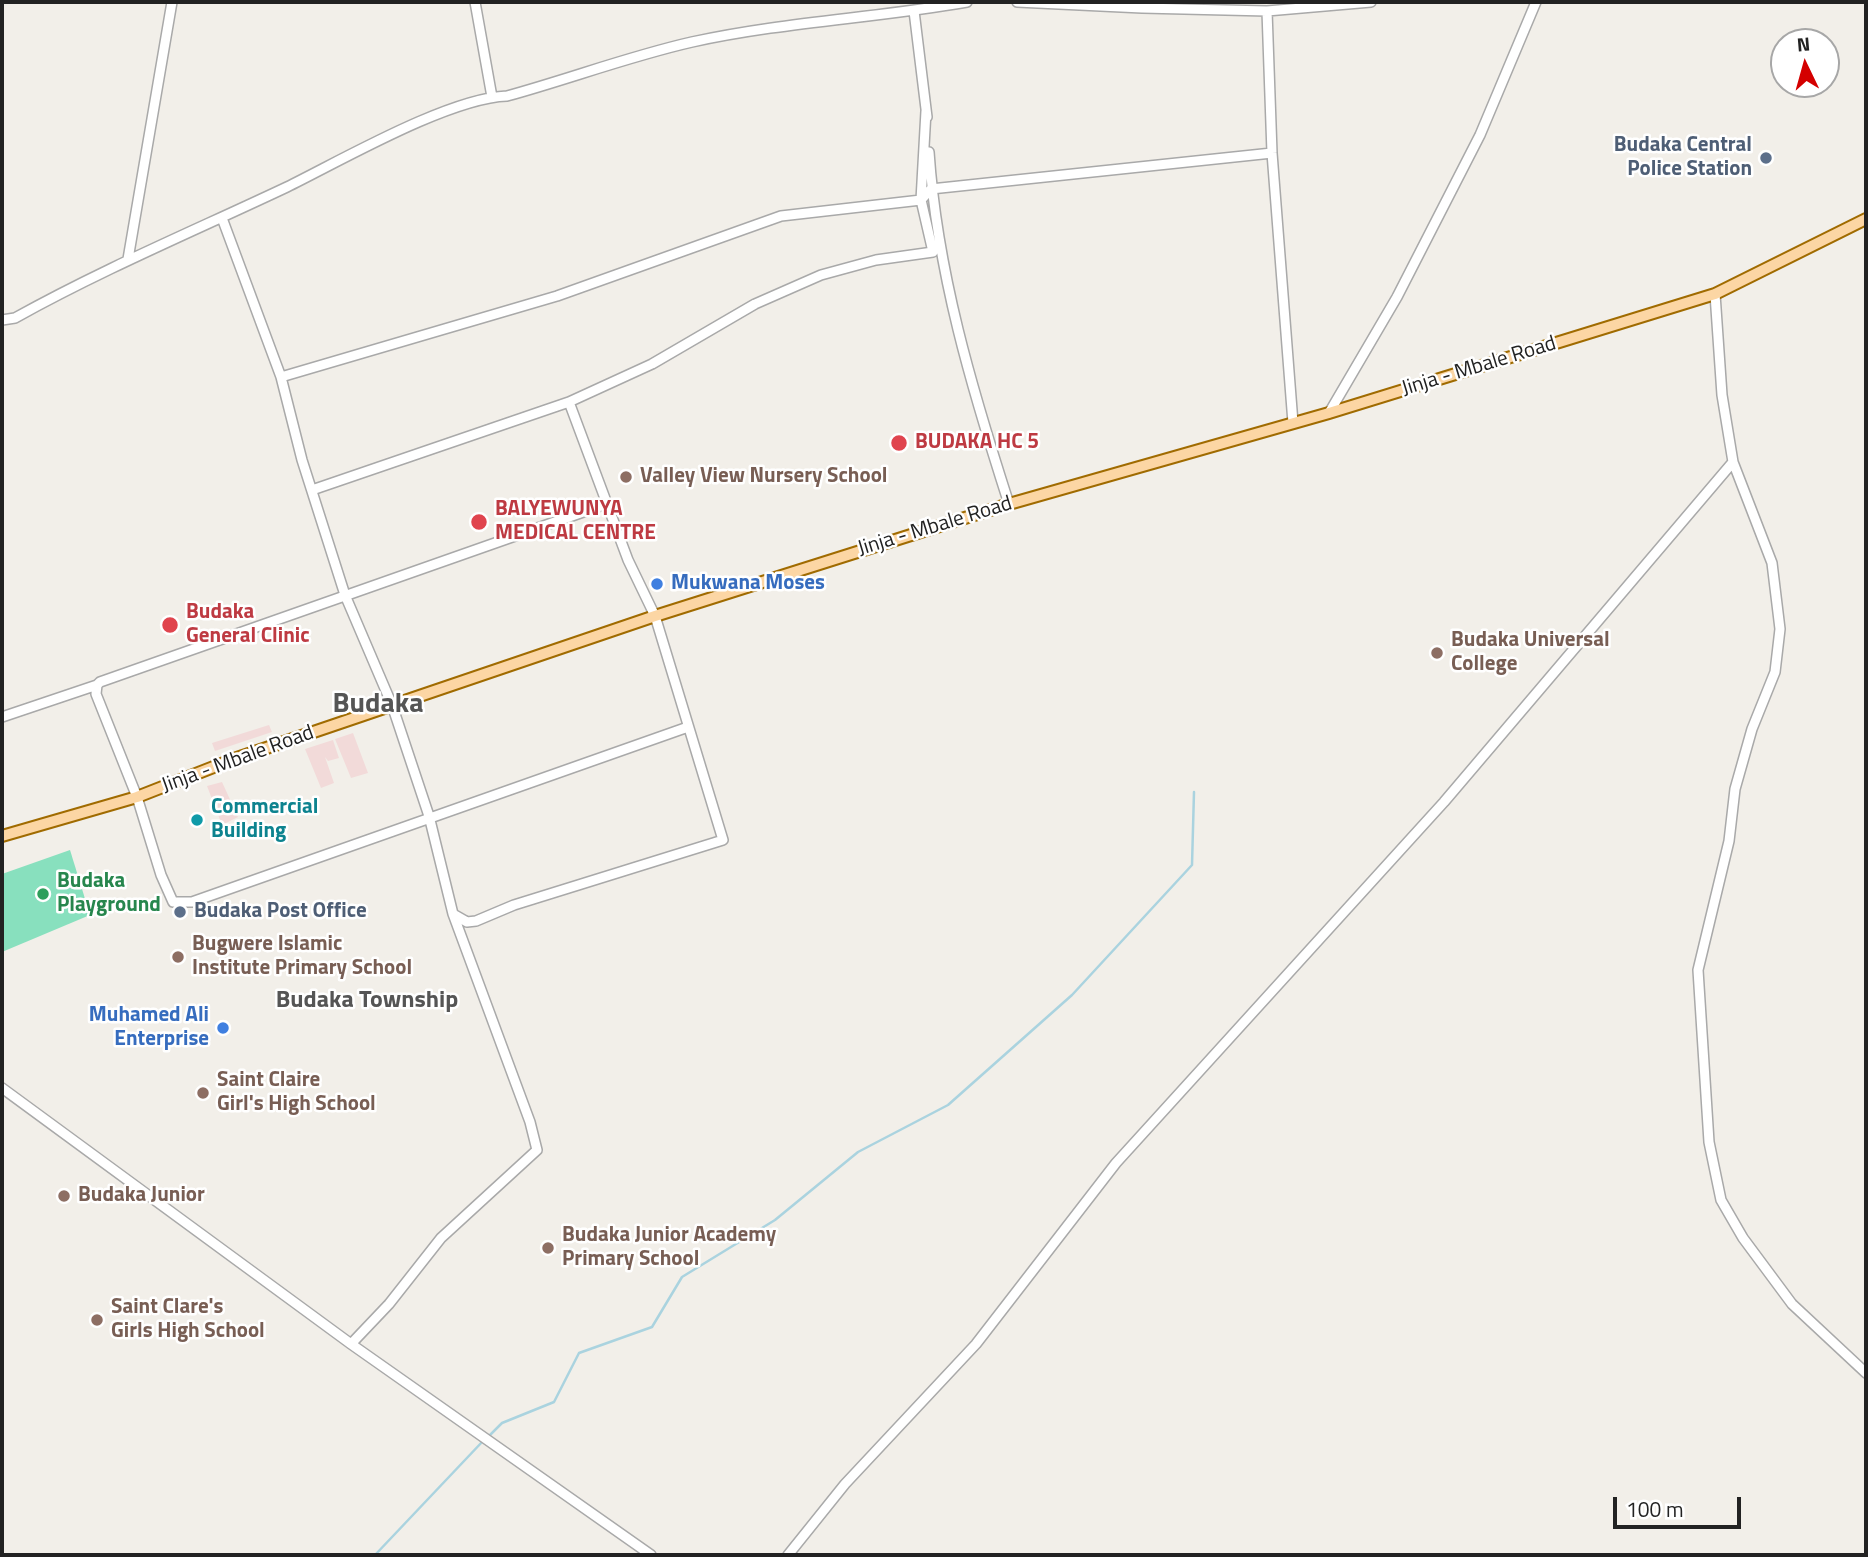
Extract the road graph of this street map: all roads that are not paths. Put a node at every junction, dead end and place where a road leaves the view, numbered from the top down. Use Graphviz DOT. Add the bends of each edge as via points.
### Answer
graph roads {
  1 [pos="172,2"];
  2 [pos="475,2"];
  3 [pos="967,2"];
  4 [pos="1017,2"];
  5 [pos="1371,2"];
  6 [pos="1536,2"];
  7 [pos="1140,5"];
  8 [pos="1267,10"];
  9 [pos="914,11"];
  10 [pos="492,97"];
  11 [pos="926,111"];
  12 [pos="1272,153"];
  13 [pos="931,188"];
  14 [pos="922,200"];
  15 [pos="222,218"];
  16 [pos="1866,219"];
  17 [pos="128,259"];
  18 [pos="1715,294"];
  19 [pos="2,320"];
  20 [pos="281,377"];
  21 [pos="569,402"];
  22 [pos="1329,413"];
  23 [pos="1293,423"];
  24 [pos="1733,462"];
  25 [pos="312,490"];
  26 [pos="1009,503"];
  27 [pos="606,504"];
  28 [pos="345,595"];
  29 [pos="655,616"];
  30 [pos="97,685"];
  31 [pos="392,705"];
  32 [pos="2,717"];
  33 [pos="688,727"];
  34 [pos="137,797"];
  35 [pos="429,816"];
  36 [pos="2,836"];
  37 [pos="453,914"];
  38 [pos="2,1088"];
  39 [pos="351,1345"];
  40 [pos="1866,1373"];
  41 [pos="651,1555"];
  42 [pos="788,1555"];
  1 -- 17 [label="street"];
  2 -- 10 [label="street"];
  3 -- 9 [label="street"];
  4 -- 7 [label="street"];
  5 -- 8 [label="street"];
  6 -- 22 [label="street" via="1480,135 1397,298"];
  7 -- 8 [label="street"];
  8 -- 12 [label="street"];
  9 -- 10 [label="street" via="787,24 690,43"];
  9 -- 11 [label="street"];
  10 -- 15 [label="street" via="421,122"];
  11 -- 13 [label="street"];
  11 -- 14 [label="street"];
  12 -- 13 [label="street"];
  12 -- 23 [label="street"];
  13 -- 14 [label="street"];
  13 -- 26 [label="street" via="934,224 976,402"];
  14 -- 20 [label="street" via="781,216 556,296"];
  14 -- 21 [label="street" via="933,251 821,275 755,304 652,364"];
  15 -- 17 [label="street"];
  15 -- 20 [label="street"];
  16 -- 18 [label="main road, Jinja - Mbale Road"];
  17 -- 19 [label="street" via="15,318"];
  18 -- 22 [label="main road, Jinja - Mbale Road"];
  18 -- 24 [label="street" via="1722,395"];
  20 -- 25 [label="street"];
  21 -- 25 [label="street"];
  21 -- 27 [label="street"];
  22 -- 23 [label="main road, Jinja - Mbale Road"];
  23 -- 26 [label="main road, Jinja - Mbale Road"];
  24 -- 40 [label="street" via="1772,563 1780,629 1775,672 1735,789 1729,841 1698,970 1710,1142 1721,1200 1743,1238 1792,1304"];
  24 -- 42 [label="street" via="1444,802 1116,1163 976,1343 845,1484"];
  25 -- 28 [label="street"];
  26 -- 29 [label="main road, Jinja - Mbale Road"];
  27 -- 28 [label="street"];
  27 -- 29 [label="street"];
  28 -- 30 [label="street"];
  28 -- 31 [label="street"];
  29 -- 31 [label="main road, Jinja - Mbale Road"];
  29 -- 33 [label="street"];
  30 -- 32 [label="street"];
  30 -- 34 [label="street" via="96,694"];
  31 -- 34 [label="main road, Jinja - Mbale Road"];
  31 -- 35 [label="street"];
  33 -- 35 [label="street"];
  33 -- 37 [label="street" via="723,840 476,921 467,922"];
  34 -- 35 [label="street" via="173,902 192,902 242,886"];
  34 -- 36 [label="main road, Jinja - Mbale Road"];
  35 -- 37 [label="street"];
  37 -- 39 [label="street" via="537,1150 441,1238"];
  38 -- 39 [label="street"];
  39 -- 41 [label="street"];
}
